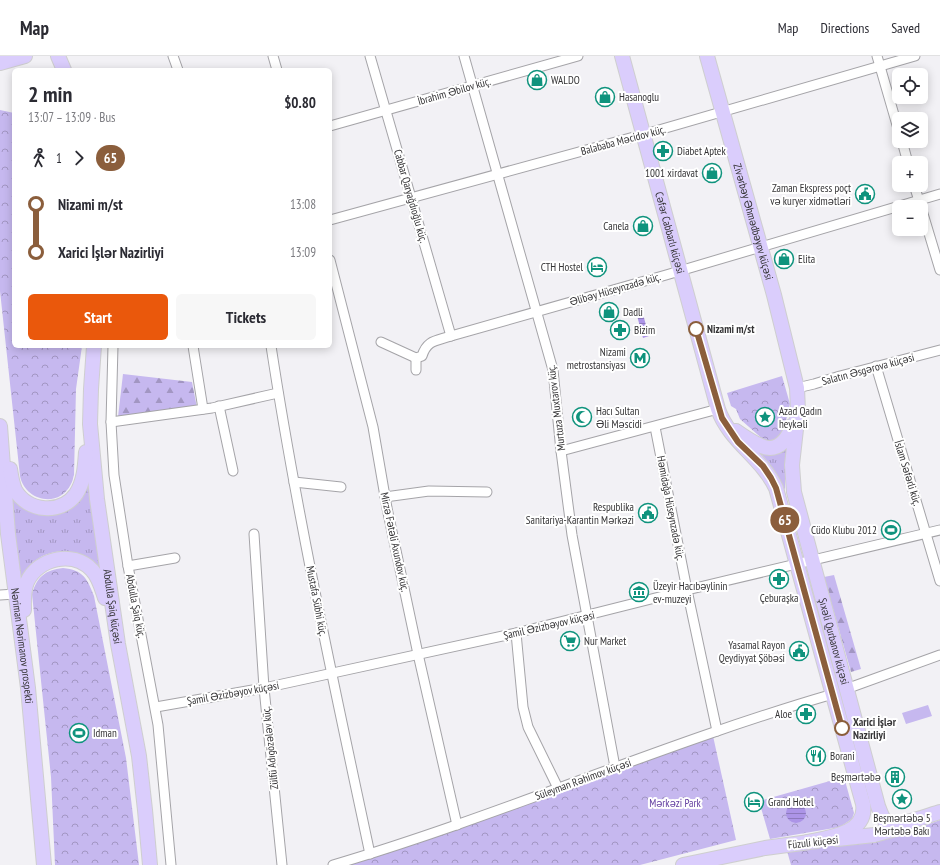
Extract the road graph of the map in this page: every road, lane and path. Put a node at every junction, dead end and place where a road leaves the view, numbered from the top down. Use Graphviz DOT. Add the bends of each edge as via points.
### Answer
graph roads {
  1 [pos="25,56"];
  2 [pos="58,56"];
  3 [pos="173,56"];
  4 [pos="273,56"];
  5 [pos="370,56"];
  6 [pos="464,56"];
  7 [pos="578,56"];
  8 [pos="622,56"];
  9 [pos="707,56"];
  10 [pos="877,56"];
  11 [pos="915,56"];
  12 [pos="0,63"];
  13 [pos="880,66"];
  14 [pos="63,68"];
  15 [pos="177,68"];
  16 [pos="276,68"];
  17 [pos="473,86"];
  18 [pos="386,111"];
  19 [pos="722,112"];
  20 [pos="893,112"];
  21 [pos="332,125"];
  22 [pos="643,134"];
  23 [pos="498,174"];
  24 [pos="940,194"];
  25 [pos="412,198"];
  26 [pos="928,201"];
  27 [pos="892,212"];
  28 [pos="332,219"];
  29 [pos="928,231"];
  30 [pos="760,247"];
  31 [pos="332,268"];
  32 [pos="940,270"];
  33 [pos="680,271"];
  34 [pos="536,312"];
  35 [pos="451,336"];
  36 [pos="381,342"];
  37 [pos="94,348"];
  38 [pos="113,348"];
  39 [pos="193,348"];
  40 [pos="271,348"];
  41 [pos="940,350"];
  42 [pos="416,358"];
  43 [pos="876,366"];
  44 [pos="416,370"];
  45 [pos="797,388"];
  46 [pos="278,393"];
  47 [pos="798,404"];
  48 [pos="219,406"];
  49 [pos="203,409"];
  50 [pos="721,415"];
  51 [pos="111,422"];
  52 [pos="90,424"];
  53 [pos="0,426"];
  54 [pos="655,427"];
  55 [pos="2,450"];
  56 [pos="561,451"];
  57 [pos="233,471"];
  58 [pos="294,482"];
  59 [pos="2,485"];
  60 [pos="341,487"];
  61 [pos="487,492"];
  62 [pos="385,497"];
  63 [pos="940,530"];
  64 [pos="254,534"];
  65 [pos="926,534"];
  66 [pos="175,558"];
  67 [pos="812,561"];
  68 [pos="797,564"];
  69 [pos="128,566"];
  70 [pos="940,581"];
  71 [pos="687,590"];
  72 [pos="15,594"];
  73 [pos="0,595"];
  74 [pos="587,616"];
  75 [pos="516,633"];
  76 [pos="118,644"];
  77 [pos="418,654"];
  78 [pos="940,655"];
  79 [pos="332,674"];
  80 [pos="28,688"];
  81 [pos="264,688"];
  82 [pos="839,692"];
  83 [pos="156,707"];
  84 [pos="717,731"];
  85 [pos="615,767"];
  86 [pos="558,788"];
  87 [pos="940,812"];
  88 [pos="457,825"];
  89 [pos="807,842"];
  90 [pos="370,854"];
  91 [pos="44,865"];
  92 [pos="150,865"];
  93 [pos="170,865"];
  94 [pos="282,865"];
  95 [pos="333,865"];
  96 [pos="683,865"];
  1 -- 12 [label="main road"];
  2 -- 14 [label="main road"];
  3 -- 15 [label="street"];
  4 -- 16 [label="street"];
  5 -- 18 [label="street, Cabbar Qaryağdıoğlu küç."];
  6 -- 17 [label="street, Murtuza Muxtarov küç."];
  7 -- 17 [label="street, İbrahim Əbilov küç."];
  8 -- 22 [label="main road, Cəfər Cabbarlı küçəsi"];
  9 -- 19 [label="main road, Zivərbəy Əhmədbəyov küçəsi"];
  10 -- 13 [label="street"];
  11 -- 13 [label="street, Balababa Məcidov küç."];
  13 -- 19 [label="street, Balababa Məcidov küç."];
  13 -- 20 [label="street"];
  17 -- 18 [label="street, İbrahim Əbilov küç."];
  17 -- 23 [label="street, Murtuza Muxtarov küç."];
  18 -- 21 [label="street, İbrahim Əbilov küç."];
  18 -- 25 [label="street, Cabbar Qaryağdıoğlu küç."];
  19 -- 22 [label="street, Balababa Məcidov küç."];
  19 -- 30 [label="main road, Zivərbəy Əhmədbəyov küçəsi"];
  22 -- 23 [label="street, Balababa Məcidov küç."];
  22 -- 33 [label="main road, Cəfər Cabbarlı küçəsi"];
  23 -- 25 [label="street, Balababa Məcidov küç."];
  23 -- 34 [label="street, Murtuza Muxtarov küç."];
  24 -- 26 [label="street, Əlibəy Hüseynzadə küç."];
  25 -- 28 [label="street, Balababa Məcidov küç."];
  25 -- 35 [label="street, Cabbar Qaryağdıoğlu küç."];
  27 -- 30 [label="street, Əlibəy Hüseynzadə küç."];
  29 -- 32 [label="street"];
  30 -- 33 [label="street, Əlibəy Hüseynzadə küç."];
  30 -- 45 [label="main road, Zivərbəy Əhmədbəyov küçəsi"];
  31 -- 62 [label="street, Mirzə Fətəli Axundov küç." via="370,414"];
  33 -- 34 [label="street, Əlibəy Hüseynzadə küç."];
  33 -- 50 [label="main road, Cəfər Cabbarlı küçəsi"];
  34 -- 35 [label="street, Əlibəy Hüseynzadə küç."];
  34 -- 56 [label="street, Murtuza Muxtarov küç." via="553,370"];
  35 -- 42 [label="street, Əlibəy Hüseynzadə küç." via="430,343 422,356"];
  36 -- 42 [label="street"];
  37 -- 52 [label="main road, Abdulla Şaiq küçəsi"];
  38 -- 51 [label="street, Abdulla Şaiq küç."];
  39 -- 49 [label="street"];
  40 -- 46 [label="street, Mustafa Sübhi küç."];
  41 -- 43 [label="street, Salatın Əsgərova küçəsi"];
  42 -- 44 [label="street"];
  43 -- 45 [label="street, Salatın Əsgərova küçəsi"];
  43 -- 65 [label="street, İslam Səfərli küç."];
  45 -- 47 [label="main road, Zivərbəy Əhmədbəyov küçəsi"];
  46 -- 48 [label="street"];
  46 -- 58 [label="street, Mustafa Sübhi küç."];
  47 -- 50 [label="main road" via="784,444 776,448 759,445"];
  47 -- 67 [label="main road, Şıxəli Qurbanov küçəsi" via="792,457 792,484"];
  48 -- 49 [label="street"];
  48 -- 57 [label="street"];
  49 -- 51 [label="street"];
  50 -- 54 [label="street"];
  50 -- 68 [label="main road, Şıxəli Qurbanov küçəsi" via="738,442 763,466 771,478"];
  51 -- 69 [label="street, Abdulla Şaiq küç." via="114,475"];
  52 -- 55 [label="main road" via="84,473 80,485 72,499 58,507 37,507 21,497 15,489"];
  52 -- 76 [label="main road, Abdulla Şaiq küçəsi" via="97,499"];
  53 -- 55 [label="main road, Nəriman Nərimanov prospekti"];
  54 -- 56 [label="street"];
  54 -- 71 [label="street, Həmidağa Hüseynzadə küç."];
  55 -- 59 [label="main road, Nəriman Nərimanov prospekti"];
  56 -- 74 [label="street, Murtuza Muxtarov küç." via="572,536"];
  58 -- 60 [label="street"];
  58 -- 79 [label="street, Mustafa Sübhi küç."];
  59 -- 72 [label="main road, Nəriman Nərimanov prospekti"];
  61 -- 62 [label="street" via="429,491"];
  62 -- 77 [label="street, Mirzə Fətəli Axundov küç."];
  63 -- 65 [label="street, Şamil Əzizbəyov küçəsi"];
  64 -- 81 [label="street, Zülfü Adıgözələv küç."];
  65 -- 67 [label="street, Şamil Əzizbəyov küçəsi"];
  65 -- 70 [label="street, İslam Səfərli küç."];
  66 -- 69 [label="street"];
  67 -- 68 [label="street, Şamil Əzizbəyov küçəsi"];
  67 -- 82 [label="main road, Şıxəli Qurbanov küçəsi"];
  68 -- 71 [label="street, Şamil Əzizbəyov küçəsi"];
  68 -- 82 [label="main road, Şıxəli Qurbanov küçəsi"];
  69 -- 83 [label="street, Abdulla Şaiq küç."];
  71 -- 74 [label="street, Şamil Əzizbəyov küçəsi"];
  71 -- 84 [label="street, Həmidağa Hüseynzadə küç."];
  72 -- 73 [label="street"];
  72 -- 80 [label="main road, Nəriman Nərimanov prospekti"];
  74 -- 75 [label="street, Şamil Əzizbəyov küçəsi"];
  74 -- 85 [label="street, Murtuza Muxtarov küç."];
  75 -- 77 [label="street, Şamil Əzizbəyov küçəsi"];
  75 -- 86 [label="street" via="523,707 528,726"];
  76 -- 80 [label="main road" via="101,586 92,570 85,564 63,558 40,565 32,573 25,588"];
  76 -- 92 [label="main road, Abdulla Şaiq küçəsi" via="139,756"];
  77 -- 79 [label="street, Şamil Əzizbəyov küçəsi"];
  77 -- 88 [label="street, Mirzə Fətəli Axundov küç."];
  78 -- 82 [label="street, Süleyman Rəhimov küçəsi"];
  79 -- 81 [label="street, Şamil Əzizbəyov küçəsi"];
  79 -- 90 [label="street, Mustafa Sübhi küç."];
  80 -- 91 [label="main road, Nəriman Nərimanov prospekti"];
  81 -- 83 [label="street, Şamil Əzizbəyov küçəsi"];
  81 -- 94 [label="street, Zülfü Adıgözələv küç."];
  82 -- 84 [label="street, Süleyman Rəhimov küçəsi"];
  82 -- 87 [label="main road, Şıxəli Qurbanov küçəsi" via="885,820 898,824"];
  82 -- 89 [label="main road, Şıxəli Qurbanov küçəsi" via="863,812 857,824 846,832"];
  83 -- 93 [label="street, Abdulla Şaiq küç."];
  84 -- 85 [label="street, Süleyman Rəhimov küçəsi"];
  85 -- 86 [label="street, Süleyman Rəhimov küçəsi"];
  86 -- 88 [label="street, Süleyman Rəhimov küçəsi"];
  87 -- 89 [label="main road, Füzuli küçəsi" via="888,832 857,838"];
  88 -- 90 [label="street, Süleyman Rəhimov küçəsi"];
  89 -- 96 [label="main road, Füzuli küçəsi"];
  90 -- 95 [label="street, Süleyman Rəhimov küçəsi"];
}
